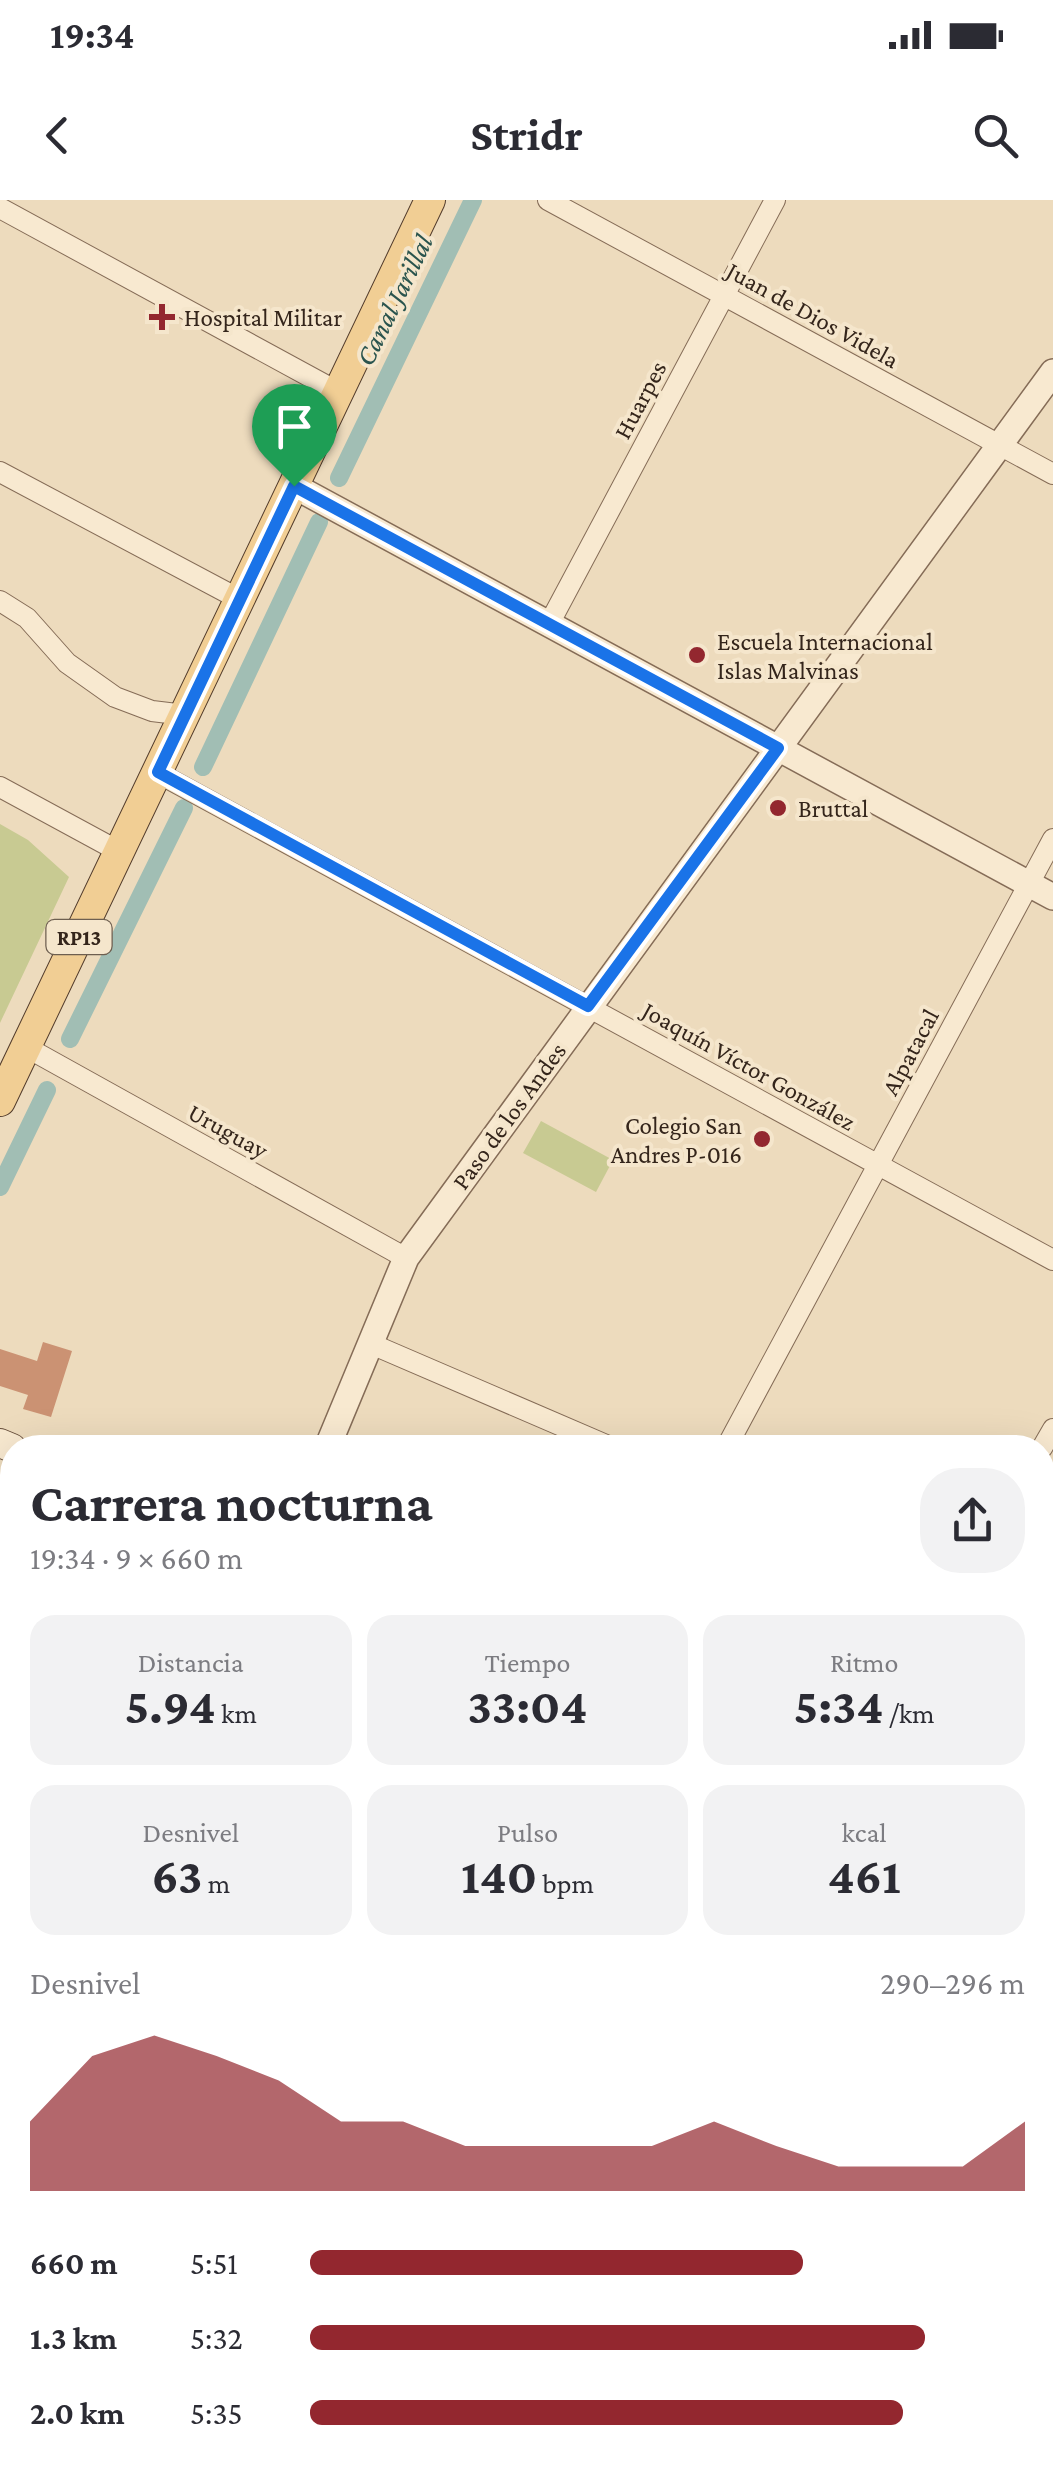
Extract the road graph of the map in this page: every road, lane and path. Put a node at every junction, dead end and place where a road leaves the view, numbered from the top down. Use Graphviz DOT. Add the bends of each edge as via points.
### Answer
graph roads {
  1 [pos="430,200"];
  2 [pos="548,200"];
  3 [pos="775,200"];
  4 [pos="0,208"];
  5 [pos="724,296"];
  6 [pos="1053,372"];
  7 [pos="338,392"];
  8 [pos="1000,446"];
  9 [pos="0,472"];
  10 [pos="1053,474"];
  11 [pos="294,486"];
  12 [pos="239,598"];
  13 [pos="0,601"];
  14 [pos="549,624"];
  15 [pos="186,715"];
  16 [pos="778,748"];
  17 [pos="158,772"];
  18 [pos="0,787"];
  19 [pos="1053,839"];
  20 [pos="120,852"];
  21 [pos="1029,884"];
  22 [pos="1053,898"];
  23 [pos="588,1006"];
  24 [pos="26,1047"];
  25 [pos="0,1102"];
  26 [pos="878,1165"];
  27 [pos="406,1258"];
  28 [pos="1053,1260"];
  29 [pos="370,1343"];
  30 [pos="331,1435"];
  31 [pos="582,1435"];
  32 [pos="733,1435"];
  1 -- 7 [label="main road, RP13"];
  2 -- 5 [label="street, Juan de Dios Videla"];
  3 -- 5 [label="street, Huarpes"];
  4 -- 7 [label="street"];
  5 -- 8 [label="street, Juan de Dios Videla"];
  5 -- 14 [label="street, Huarpes"];
  6 -- 8 [label="street, Paso de los Andes"];
  7 -- 11 [label="main road, RP13"];
  8 -- 10 [label="street, Juan de Dios Videla"];
  8 -- 16 [label="street, Paso de los Andes"];
  9 -- 12 [label="street"];
  11 -- 12 [label="main road, RP13"];
  11 -- 14 [label="street"];
  12 -- 15 [label="main road, RP13"];
  13 -- 15 [label="street" via="114,697"];
  14 -- 16 [label="street"];
  15 -- 17 [label="main road, RP13"];
  16 -- 21 [label="street"];
  16 -- 23 [label="street, Paso de los Andes"];
  17 -- 20 [label="main road, RP13"];
  17 -- 23 [label="street, Joaquín Víctor González"];
  18 -- 20 [label="street"];
  19 -- 21 [label="street, Alpatacal"];
  20 -- 24 [label="main road, RP13"];
  21 -- 22 [label="street"];
  21 -- 26 [label="street, Alpatacal"];
  23 -- 26 [label="street, Joaquín Víctor González"];
  23 -- 27 [label="street, Paso de los Andes"];
  24 -- 25 [label="main road, RP13"];
  24 -- 27 [label="street, Uruguay"];
  26 -- 28 [label="street, Joaquín Víctor González"];
  26 -- 32 [label="street, Alpatacal"];
  27 -- 29 [label="street, Paso de los Andes"];
  29 -- 30 [label="street, Paso de los Andes"];
  29 -- 31 [label="street"];
}
